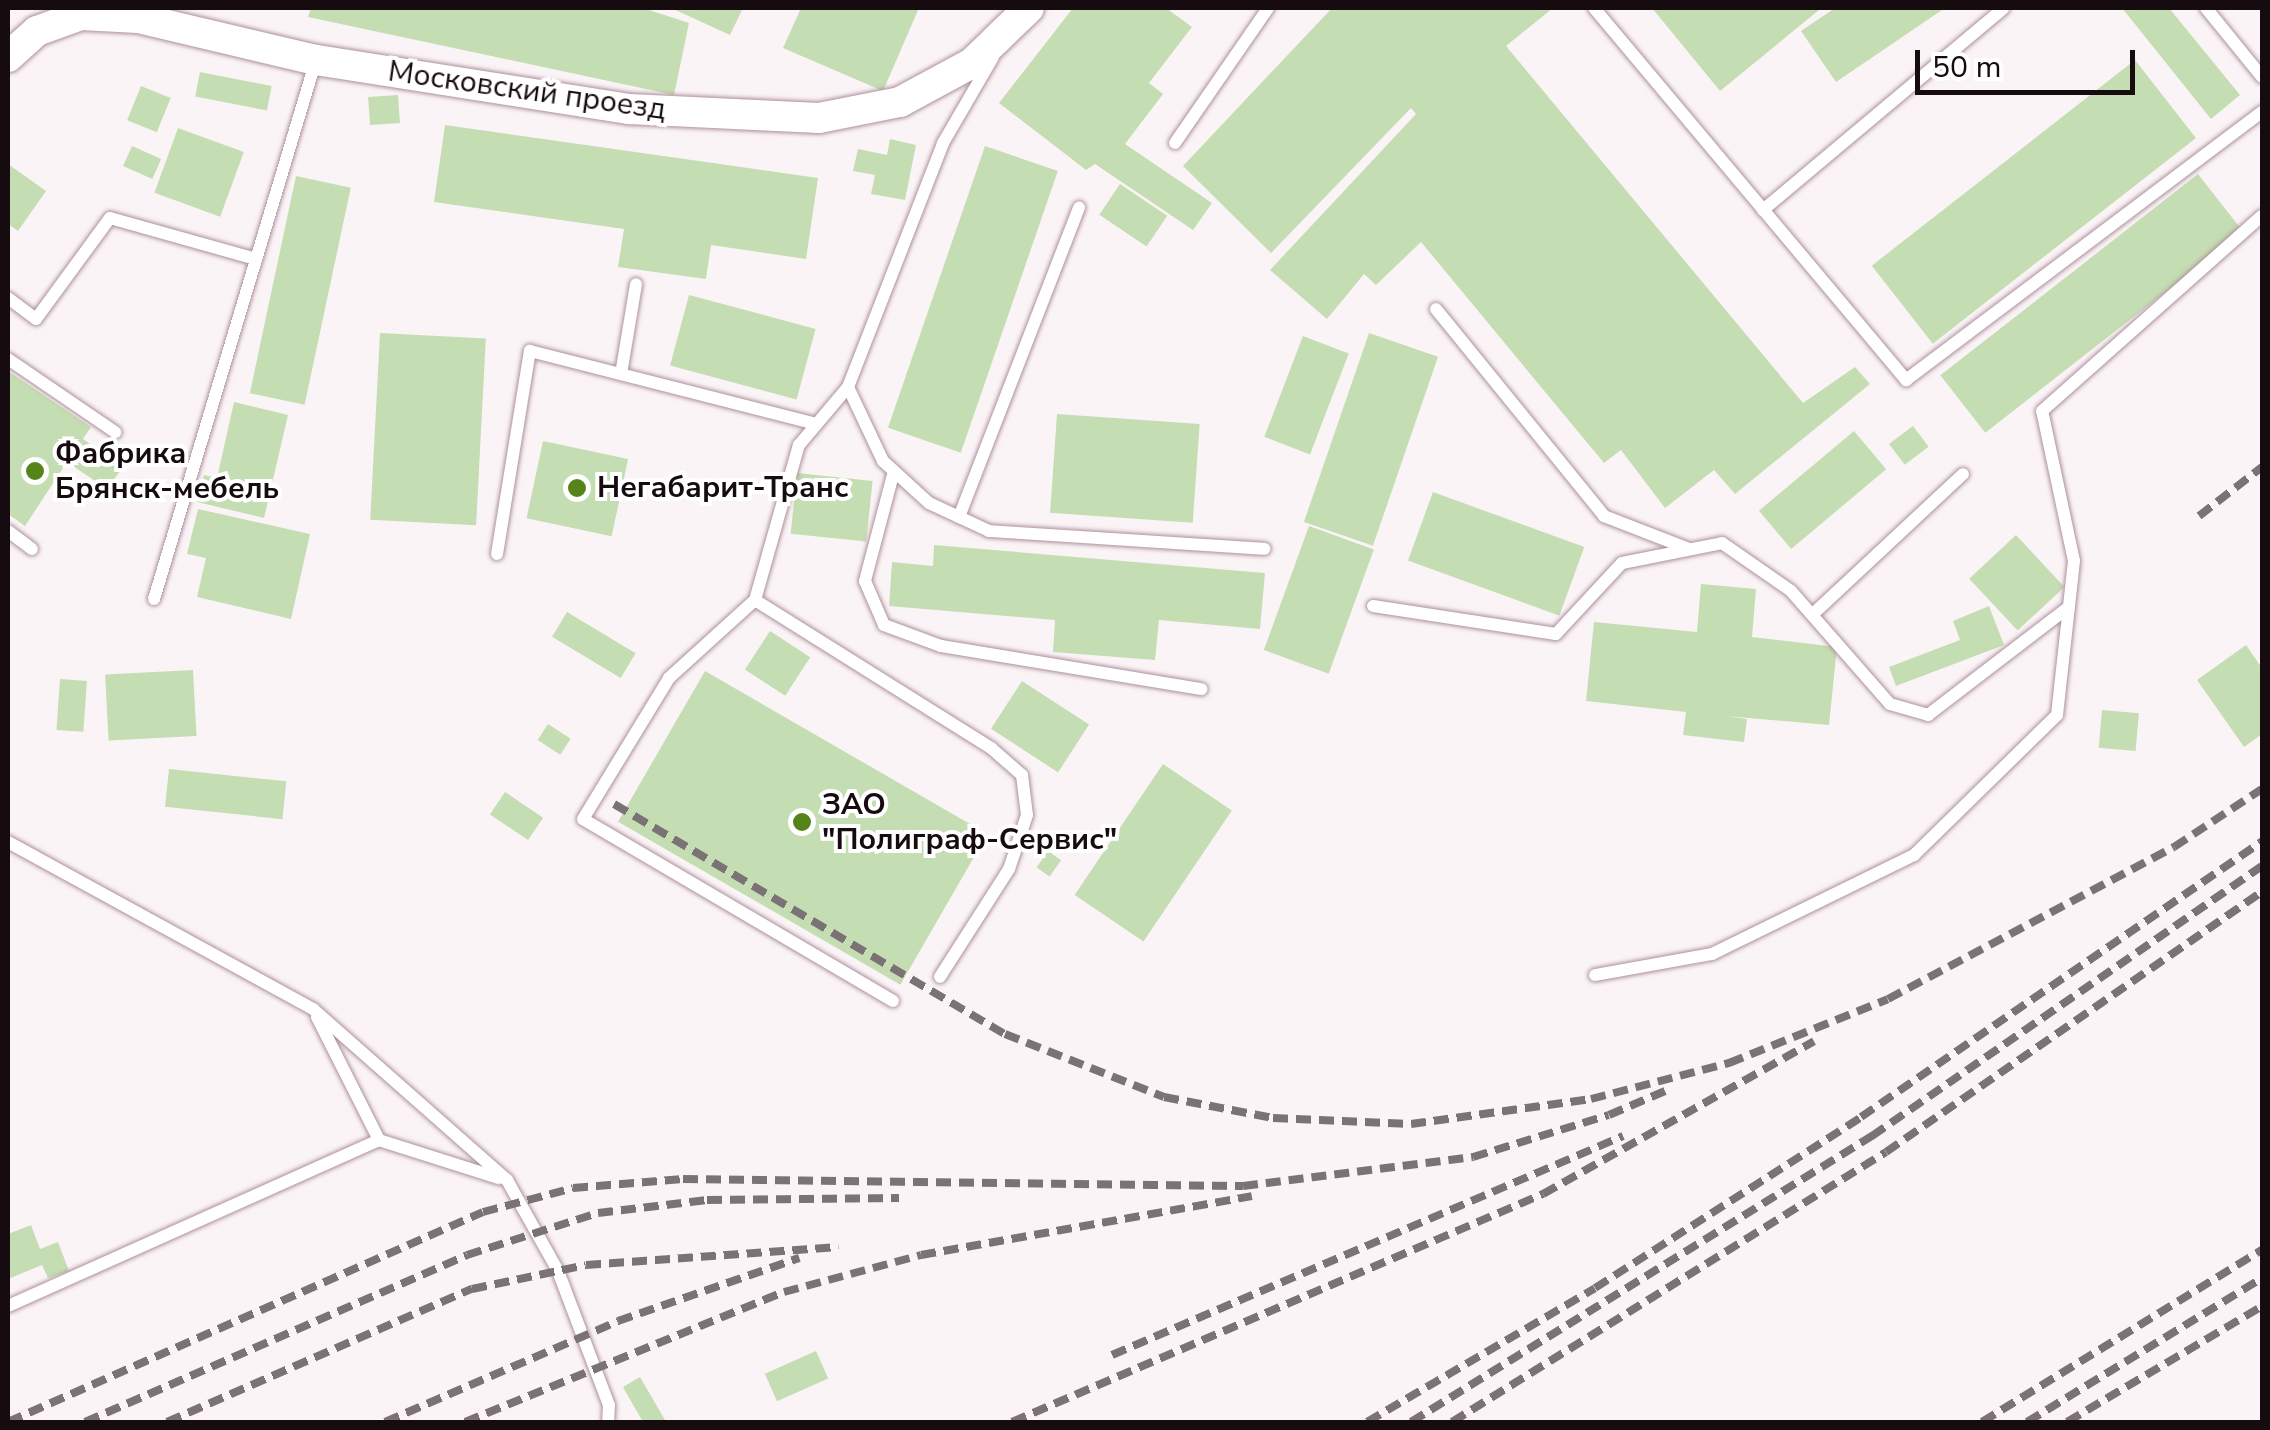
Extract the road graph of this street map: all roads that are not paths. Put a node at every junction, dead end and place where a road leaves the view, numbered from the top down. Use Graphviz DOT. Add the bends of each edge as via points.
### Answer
graph roads {
  1 [pos="1029,8"];
  2 [pos="1268,8"];
  3 [pos="1594,8"];
  4 [pos="2004,8"];
  5 [pos="2206,8"];
  6 [pos="1005,38"];
  7 [pos="8,57"];
  8 [pos="316,60"];
  9 [pos="2262,78"];
  10 [pos="2262,112"];
  11 [pos="1176,143"];
  12 [pos="1079,206"];
  13 [pos="1763,210"];
  14 [pos="2262,216"];
  15 [pos="256,259"];
  16 [pos="636,284"];
  17 [pos="8,298"];
  18 [pos="1436,309"];
  19 [pos="8,358"];
  20 [pos="620,374"];
  21 [pos="848,387"];
  22 [pos="813,422"];
  23 [pos="115,432"];
  24 [pos="894,471"];
  25 [pos="1963,474"];
  26 [pos="959,517"];
  27 [pos="8,531"];
  28 [pos="32,549"];
  29 [pos="1264,549"];
  30 [pos="1691,550"];
  31 [pos="497,554"];
  32 [pos="154,599"];
  33 [pos="755,600"];
  34 [pos="1373,606"];
  35 [pos="2069,607"];
  36 [pos="1813,614"];
  37 [pos="1202,689"];
  38 [pos="8,842"];
  39 [pos="1595,975"];
  40 [pos="940,977"];
  41 [pos="893,1001"];
  42 [pos="313,1009"];
  43 [pos="379,1140"];
  44 [pos="507,1180"];
  45 [pos="8,1306"];
  46 [pos="608,1422"];
  1 -- 6 [label="street, Московский проезд"];
  2 -- 11 [label="lane"];
  3 -- 13 [label="lane"];
  4 -- 13 [label="lane"];
  5 -- 9 [label="lane"];
  6 -- 8 [label="street, Московский проезд" via="900,102 819,118 629,108"];
  6 -- 21 [label="lane" via="943,143"];
  7 -- 8 [label="street, Московский проезд" via="36,31 81,16 138,18"];
  8 -- 15 [label="lane"];
  10 -- 13 [label="lane" via="1906,380"];
  12 -- 26 [label="lane"];
  14 -- 35 [label="lane" via="2042,411 2074,560"];
  15 -- 17 [label="lane" via="110,218 36,319"];
  15 -- 32 [label="lane"];
  16 -- 20 [label="lane"];
  18 -- 30 [label="lane" via="1604,516"];
  19 -- 23 [label="lane"];
  20 -- 22 [label="lane"];
  20 -- 31 [label="lane" via="530,351"];
  21 -- 22 [label="lane"];
  21 -- 24 [label="lane" via="882,461"];
  22 -- 33 [label="lane" via="798,444"];
  24 -- 26 [label="lane" via="929,503"];
  24 -- 37 [label="lane" via="865,581 884,625 941,646"];
  25 -- 36 [label="lane"];
  26 -- 29 [label="lane" via="989,531"];
  27 -- 28 [label="lane"];
  30 -- 34 [label="lane" via="1622,563 1556,634"];
  30 -- 36 [label="lane" via="1722,544"];
  33 -- 40 [label="lane" via="991,748 1022,775 1027,815 1009,869"];
  33 -- 41 [label="lane" via="669,678 583,819"];
  35 -- 36 [label="lane" via="1928,714 1890,704"];
  35 -- 39 [label="lane" via="2058,715 1914,856 1712,954"];
  38 -- 42 [label="lane"];
  42 -- 43 [label="lane"];
  42 -- 44 [label="lane"];
  43 -- 44 [label="lane"];
  43 -- 45 [label="lane"];
  44 -- 46 [label="lane" via="558,1271 610,1405"];
}
